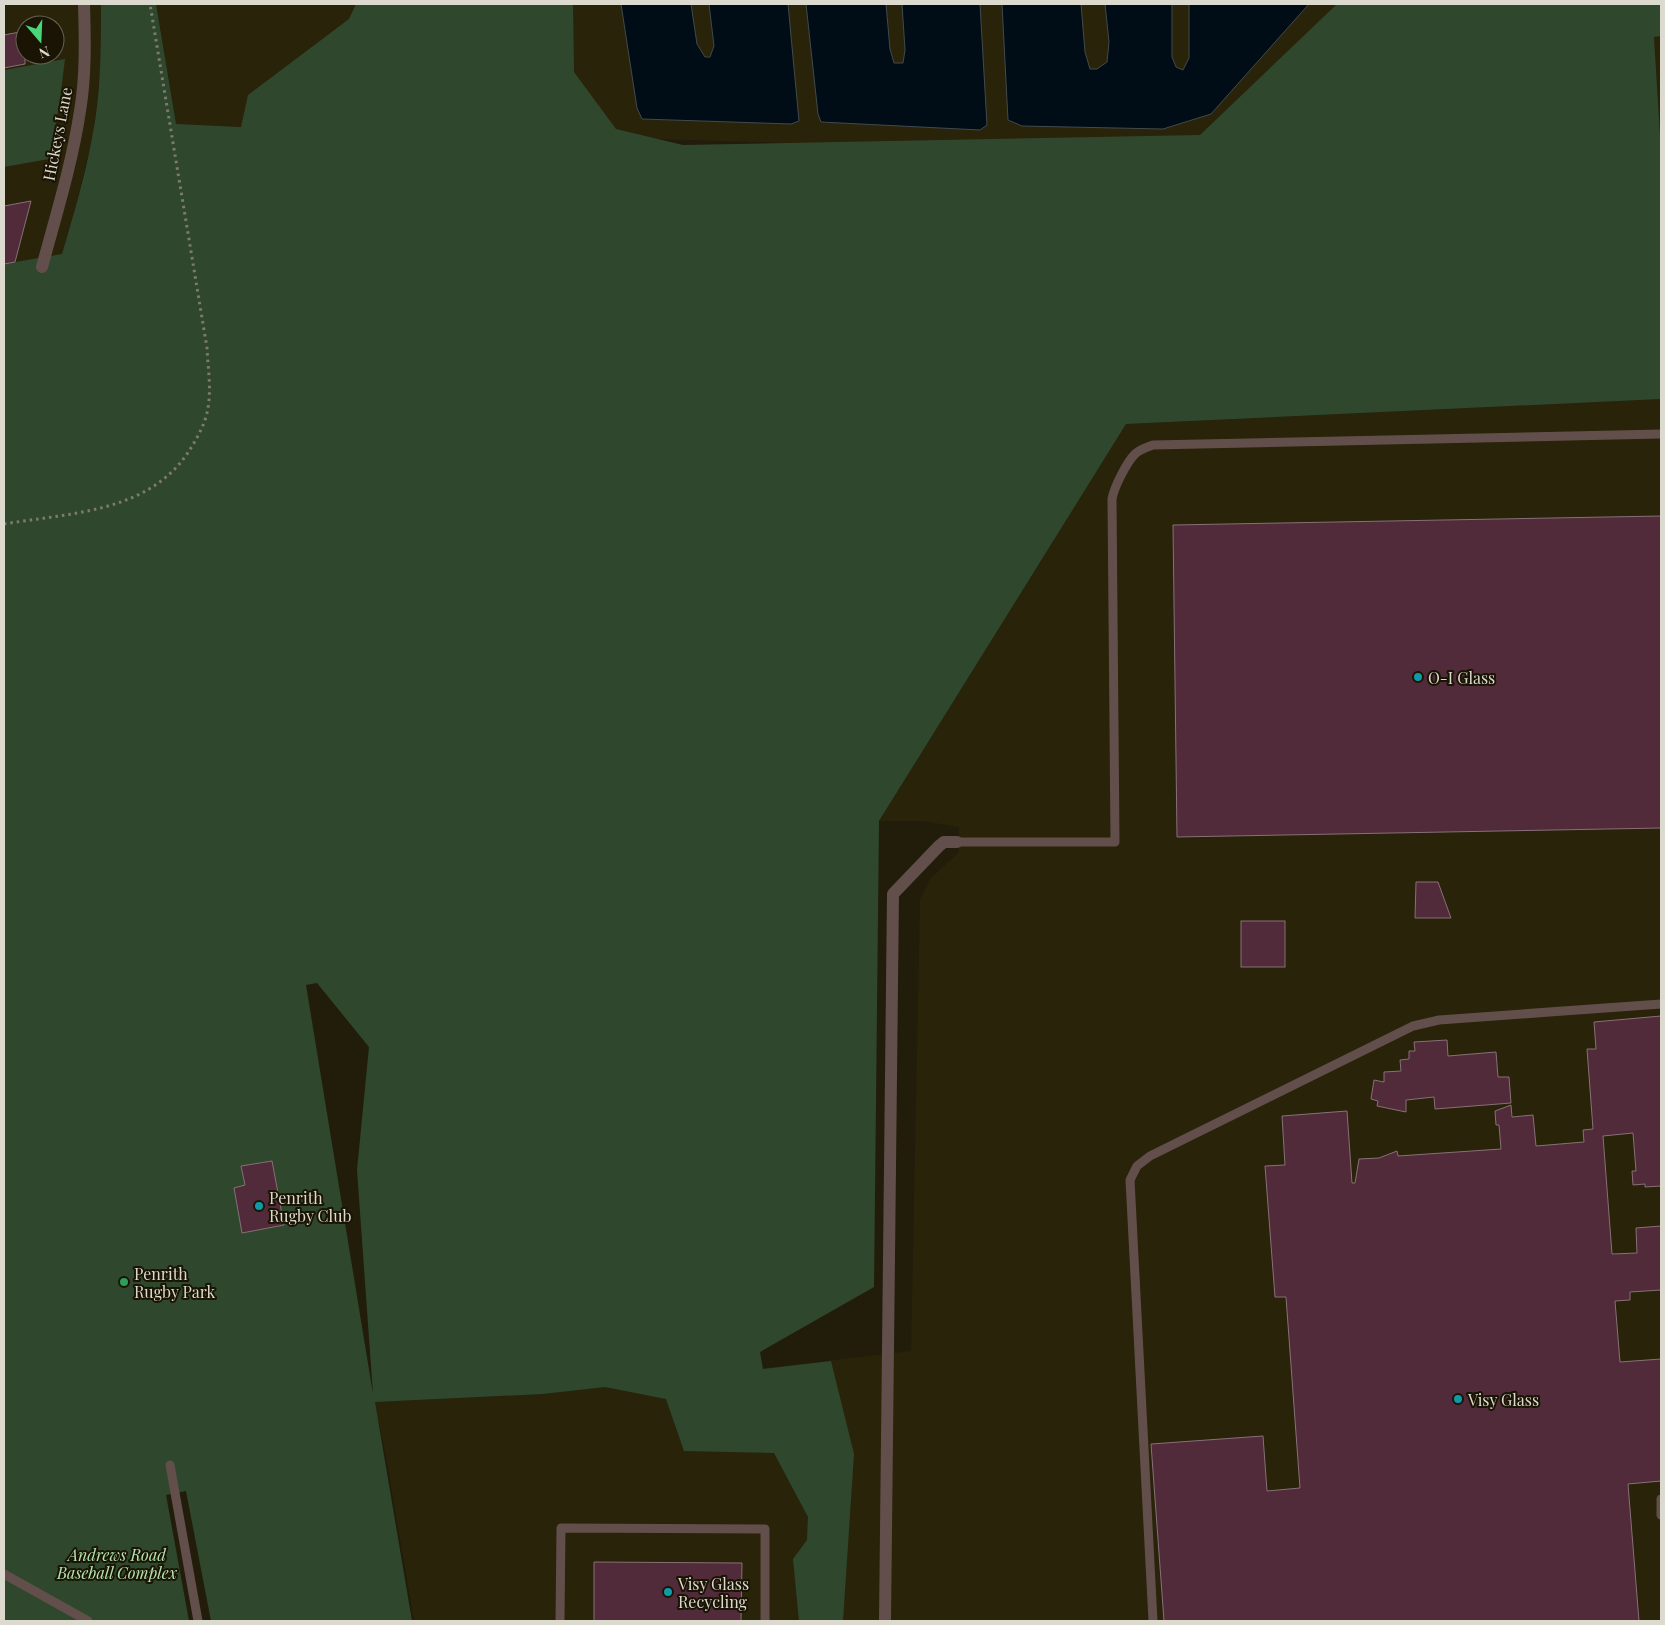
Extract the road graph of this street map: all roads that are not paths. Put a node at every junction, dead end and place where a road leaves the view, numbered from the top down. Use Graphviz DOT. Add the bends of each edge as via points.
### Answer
graph roads {
  1 [pos="84,4"];
  2 [pos="42,267"];
  3 [pos="1661,434"];
  4 [pos="957,842"];
  5 [pos="1661,1004"];
  6 [pos="170,1465"];
  7 [pos="1661,1499"];
  8 [pos="1661,1515"];
  9 [pos="4,1574"];
  10 [pos="88,1621"];
  11 [pos="198,1621"];
  12 [pos="560,1621"];
  13 [pos="765,1621"];
  14 [pos="885,1621"];
  15 [pos="1153,1621"];
  1 -- 2 [label="street, Hickeys Lane" via="81,108"];
  3 -- 4 [label="lane" via="1153,445 1136,453 1114,488 1112,499 1115,842"];
  4 -- 14 [label="street" via="944,842 939,846 894,894"];
  5 -- 15 [label="lane" via="1439,1020 1413,1026 1150,1156 1137,1166 1130,1180"];
  6 -- 11 [label="lane"];
  7 -- 8 [label="lane"];
  9 -- 10 [label="lane"];
  12 -- 13 [label="lane" via="561,1528 764,1529"];
}
